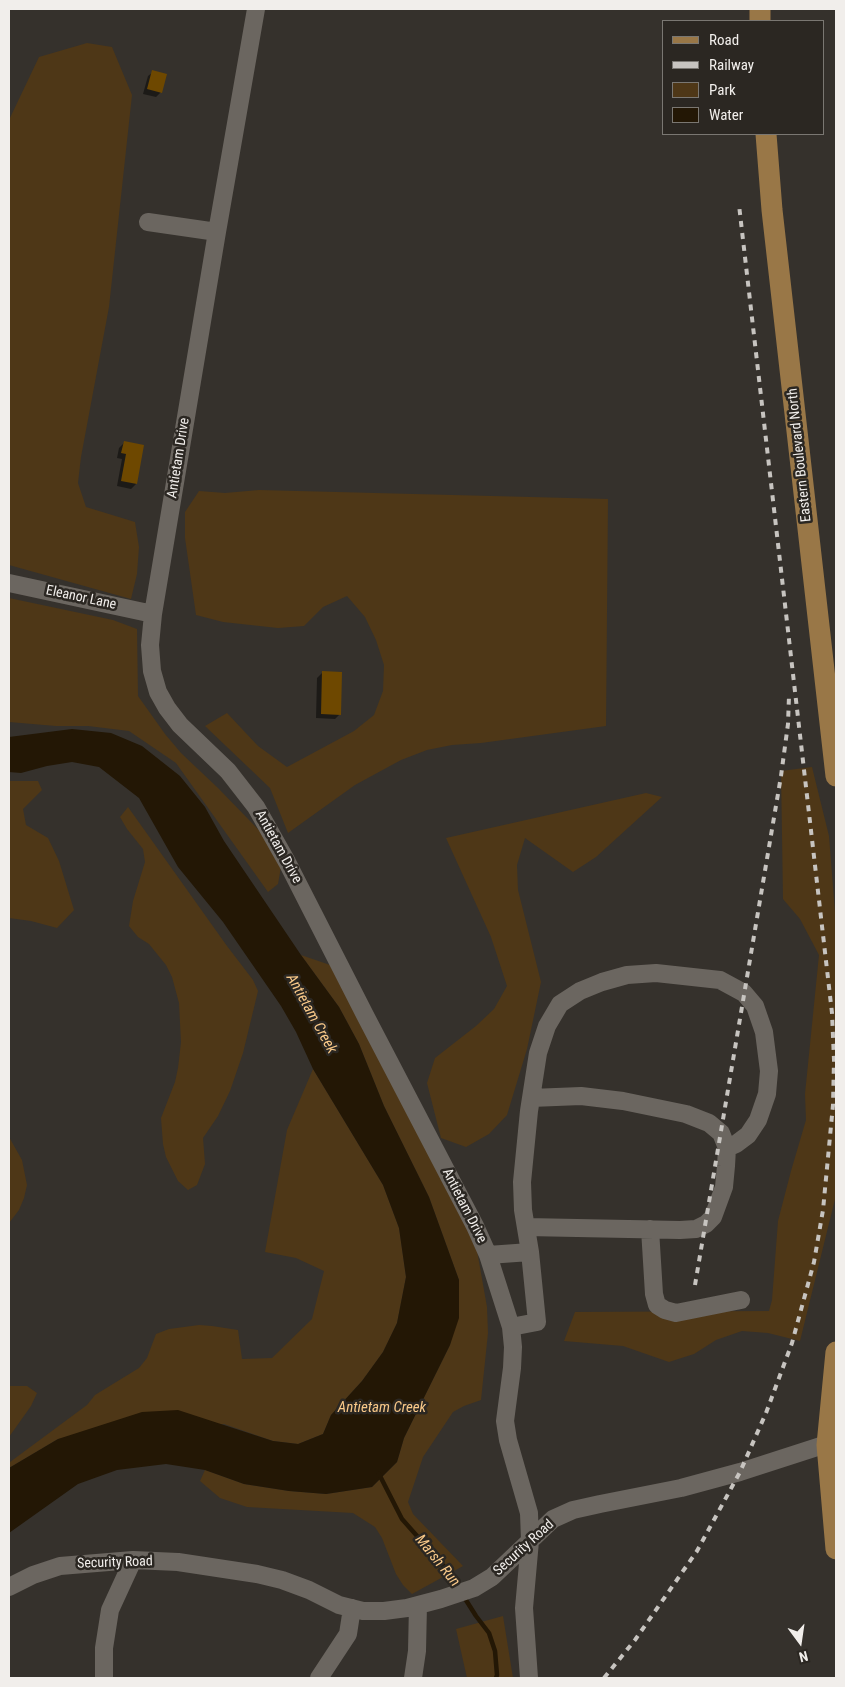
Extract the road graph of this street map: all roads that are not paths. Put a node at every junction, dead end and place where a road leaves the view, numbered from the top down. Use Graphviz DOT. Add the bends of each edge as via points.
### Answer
graph roads {
  1 [pos="256,9"];
  2 [pos="766,135"];
  3 [pos="148,222"];
  4 [pos="217,232"];
  5 [pos="9,583"];
  6 [pos="153,614"];
  7 [pos="836,776"];
  8 [pos="531,1098"];
  9 [pos="727,1148"];
  10 [pos="526,1227"];
  11 [pos="650,1229"];
  12 [pos="530,1252"];
  13 [pos="488,1255"];
  14 [pos="741,1300"];
  15 [pos="511,1327"];
  16 [pos="836,1352"];
  17 [pos="832,1443"];
  18 [pos="530,1540"];
  19 [pos="836,1549"];
  20 [pos="133,1560"];
  21 [pos="9,1586"];
  22 [pos="418,1605"];
  23 [pos="352,1608"];
  24 [pos="104,1678"];
  25 [pos="319,1678"];
  26 [pos="413,1678"];
  27 [pos="529,1678"];
  1 -- 4 [label="street, Antietam Drive"];
  2 -- 7 [label="main road, Eastern Boulevard North"];
  3 -- 4 [label="street"];
  4 -- 6 [label="street, Antietam Drive"];
  5 -- 6 [label="street, Eleanor Lane"];
  6 -- 13 [label="street, Antietam Drive" via="150,645 158,692 180,725 228,770 256,807"];
  8 -- 9 [label="street" via="581,1096 686,1114 709,1122 721,1133"];
  8 -- 9 [label="street" via="538,1052 546,1026 560,1004 580,991 627,975 656,973 720,980 744,993 755,1006 764,1032 769,1071 767,1094 758,1120 748,1135"];
  8 -- 10 [label="street" via="522,1182"];
  9 -- 11 [label="street" via="724,1187 713,1217 696,1229"];
  10 -- 11 [label="street"];
  10 -- 12 [label="street"];
  11 -- 14 [label="street" via="657,1305 676,1312"];
  12 -- 13 [label="street"];
  12 -- 15 [label="street" via="537,1322"];
  13 -- 15 [label="street, Antietam Drive"];
  15 -- 18 [label="street, Antietam Drive" via="512,1361 505,1421 529,1513"];
  16 -- 17 [label="main road"];
  17 -- 18 [label="street, Security Road" via="681,1488 573,1510 553,1519"];
  17 -- 19 [label="main road"];
  18 -- 22 [label="street, Security Road" via="492,1577 474,1588"];
  18 -- 27 [label="street, Antietam Drive" via="524,1608"];
  20 -- 21 [label="street, Security Road" via="60,1566"];
  20 -- 23 [label="street, Security Road" via="178,1562 257,1574 282,1580"];
  20 -- 24 [label="street" via="110,1610 104,1648"];
  22 -- 23 [label="street, Security Road" via="384,1612"];
  22 -- 26 [label="street"];
  23 -- 25 [label="street" via="348,1634"];
}
